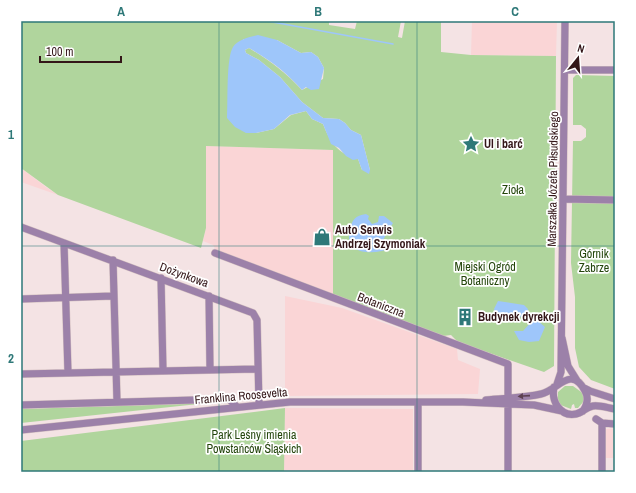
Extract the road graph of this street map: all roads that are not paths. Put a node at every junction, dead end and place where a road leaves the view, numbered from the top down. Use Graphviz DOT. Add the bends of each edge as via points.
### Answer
graph roads {
  1 [pos="565,21"];
  2 [pos="565,70"];
  3 [pos="615,70"];
  4 [pos="563,200"];
  5 [pos="615,200"];
  6 [pos="21,226"];
  7 [pos="64,243"];
  8 [pos="215,253"];
  9 [pos="113,260"];
  10 [pos="161,278"];
  11 [pos="113,296"];
  12 [pos="209,296"];
  13 [pos="66,298"];
  14 [pos="21,299"];
  15 [pos="561,337"];
  16 [pos="257,369"];
  17 [pos="210,370"];
  18 [pos="163,371"];
  19 [pos="116,372"];
  20 [pos="68,373"];
  21 [pos="21,374"];
  22 [pos="580,384"];
  23 [pos="555,386"];
  24 [pos="615,399"];
  25 [pos="508,401"];
  26 [pos="117,402"];
  27 [pos="418,402"];
  28 [pos="259,404"];
  29 [pos="21,405"];
  30 [pos="236,406"];
  31 [pos="615,409"];
  32 [pos="562,411"];
  33 [pos="583,411"];
  34 [pos="615,424"];
  35 [pos="21,430"];
  36 [pos="418,472"];
  37 [pos="508,472"];
  38 [pos="602,472"];
  1 -- 2 [label="street, Marszałka Józefa Piłsudskiego"];
  2 -- 3 [label="street"];
  2 -- 4 [label="street, Marszałka Józefa Piłsudskiego"];
  4 -- 5 [label="street"];
  4 -- 15 [label="street, Marszałka Józefa Piłsudskiego"];
  6 -- 7 [label="street, Dożynkowa"];
  7 -- 9 [label="street, Dożynkowa"];
  7 -- 13 [label="street"];
  8 -- 25 [label="street, Botaniczna" via="508,364"];
  9 -- 10 [label="street, Dożynkowa"];
  9 -- 11 [label="street"];
  10 -- 12 [label="street, Dożynkowa"];
  10 -- 18 [label="street"];
  11 -- 13 [label="street"];
  11 -- 19 [label="street"];
  12 -- 16 [label="street, Dożynkowa" via="250,310 256,315"];
  12 -- 17 [label="street"];
  13 -- 14 [label="street"];
  13 -- 20 [label="street"];
  15 -- 22 [label="street, Marszałka Józefa Piłsudskiego" via="568,366"];
  15 -- 23 [label="street, Marszałka Józefa Piłsudskiego" via="561,376"];
  16 -- 17 [label="street"];
  16 -- 28 [label="street, Dożynkowa"];
  17 -- 18 [label="street"];
  18 -- 19 [label="street"];
  19 -- 20 [label="street"];
  19 -- 26 [label="street"];
  20 -- 21 [label="street"];
  22 -- 23 [label="street" via="568,380"];
  22 -- 24 [label="street" via="590,391"];
  22 -- 33 [label="street" via="588,399"];
  23 -- 25 [label="street, Franklina Roosevelta, one-way" via="542,394"];
  23 -- 32 [label="street" via="554,403"];
  25 -- 27 [label="street, Franklina Roosevelta"];
  25 -- 32 [label="street, Franklina Roosevelta"];
  25 -- 37 [label="street"];
  26 -- 29 [label="street"];
  26 -- 30 [label="street" via="229,399"];
  27 -- 28 [label="street, Franklina Roosevelta"];
  27 -- 36 [label="street"];
  28 -- 30 [label="street, Franklina Roosevelta"];
  30 -- 35 [label="street, Franklina Roosevelta"];
  31 -- 33 [label="street" via="594,406"];
  32 -- 33 [label="street" via="572,415"];
  34 -- 38 [label="street" via="599,421"];
}
